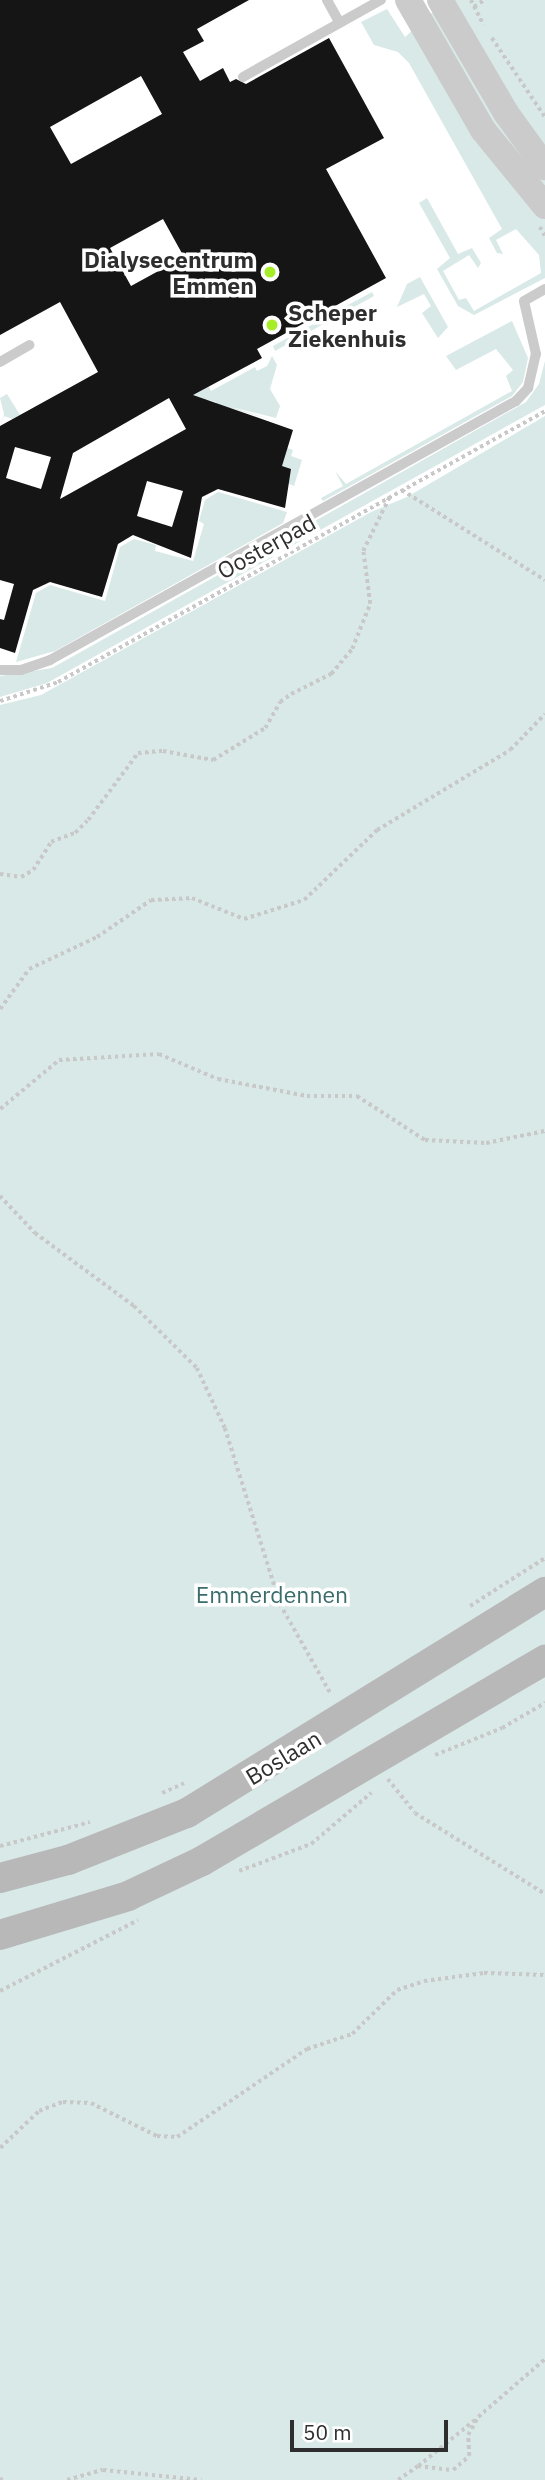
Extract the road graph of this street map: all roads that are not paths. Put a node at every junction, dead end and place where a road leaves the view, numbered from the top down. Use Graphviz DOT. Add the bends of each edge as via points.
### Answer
graph roads {
  1 [pos="327,0"];
  2 [pos="381,0"];
  3 [pos="408,0"];
  4 [pos="440,0"];
  5 [pos="340,23"];
  6 [pos="243,77"];
  7 [pos="545,167"];
  8 [pos="545,206"];
  9 [pos="545,289"];
  10 [pos="29,345"];
  11 [pos="0,362"];
  12 [pos="0,670"];
  13 [pos="545,1592"];
  14 [pos="545,1660"];
  15 [pos="0,1878"];
  16 [pos="0,1935"];
  1 -- 5 [label="lane"];
  2 -- 5 [label="lane"];
  3 -- 8 [label="street" via="483,130"];
  4 -- 7 [label="street" via="506,113"];
  5 -- 6 [label="lane"];
  9 -- 12 [label="lane" via="524,301 536,354 528,388 516,401 50,660 21,670"];
  10 -- 11 [label="lane"];
  13 -- 15 [label="main road, Boslaan" via="187,1813 93,1852"];
  14 -- 16 [label="main road" via="202,1861 128,1896"];
}
